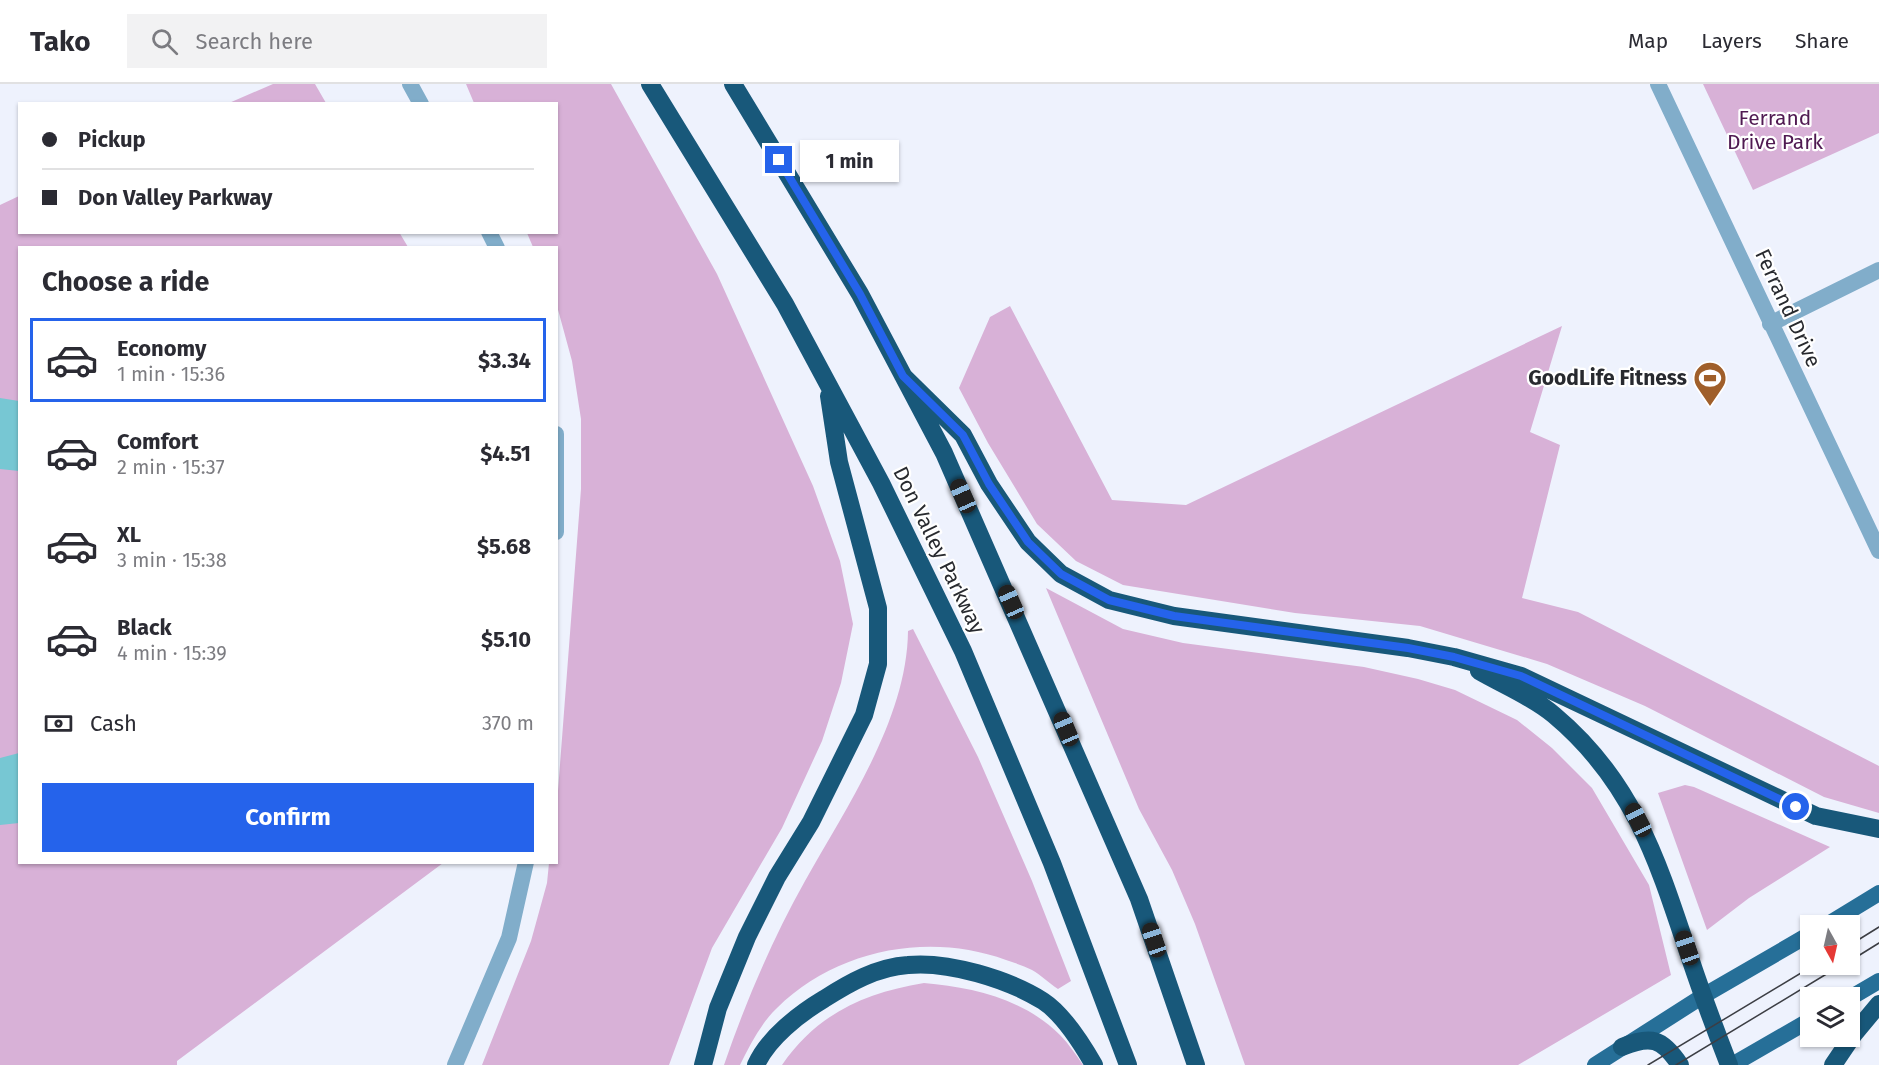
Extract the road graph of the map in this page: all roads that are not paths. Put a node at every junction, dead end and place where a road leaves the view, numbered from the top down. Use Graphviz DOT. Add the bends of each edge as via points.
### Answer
graph roads {
  1 [pos="411,84"];
  2 [pos="650,84"];
  3 [pos="733,84"];
  4 [pos="1658,84"];
  5 [pos="420,102"];
  6 [pos="1879,270"];
  7 [pos="1770,324"];
  8 [pos="903,376"];
  9 [pos="827,382"];
  10 [pos="1874,527"];
  11 [pos="1879,551"];
  12 [pos="1454,657"];
  13 [pos="1879,829"];
  14 [pos="526,864"];
  15 [pos="1879,893"];
  16 [pos="1843,915"];
  17 [pos="1800,940"];
  18 [pos="1879,981"];
  19 [pos="1860,992"];
  20 [pos="1703,996"];
  21 [pos="1879,1004"];
  22 [pos="1800,1026"];
  23 [pos="1622,1047"];
  24 [pos="455,1065"];
  25 [pos="703,1065"];
  26 [pos="756,1065"];
  27 [pos="1094,1065"];
  28 [pos="1128,1065"];
  29 [pos="1196,1065"];
  30 [pos="1595,1065"];
  31 [pos="1680,1065"];
  32 [pos="1730,1065"];
  33 [pos="1833,1065"];
  1 -- 5 [label="street"];
  2 -- 9 [label="highway, Don Valley Parkway" via="785,304"];
  3 -- 8 [label="highway, Don Valley Parkway" via="860,294"];
  4 -- 7 [label="street, Ferrand Drive"];
  6 -- 7 [label="street"];
  7 -- 10 [label="street, Ferrand Drive"];
  8 -- 12 [label="highway" via="963,435 989,484 1028,542 1061,574 1109,600 1174,616"];
  8 -- 29 [label="highway, Don Valley Parkway" via="949,464 1140,899"];
  9 -- 25 [label="highway" via="839,462 878,608 878,664 864,715 811,822 747,937 718,1008"];
  9 -- 28 [label="highway, Don Valley Parkway" via="963,651 1052,863"];
  10 -- 11 [label="street, Ferrand Drive"];
  12 -- 13 [label="highway" via="1521,676 1816,816"];
  12 -- 20 [label="highway" via="1552,713 1596,754 1647,837"];
  14 -- 24 [label="street" via="509,938"];
  15 -- 16 [label="main road"];
  17 -- 20 [label="main road"];
  18 -- 19 [label="main road"];
  20 -- 23 [label="main road"];
  20 -- 32 [label="highway"];
  21 -- 33 [label="highway"];
  22 -- 32 [label="main road"];
  23 -- 30 [label="main road"];
  23 -- 31 [label="highway" via="1653,1040 1663,1045"];
  26 -- 27 [label="highway" via="762,1053 807,1009 858,978 924,964 943,964 1044,1002 1080,1040"];
}
